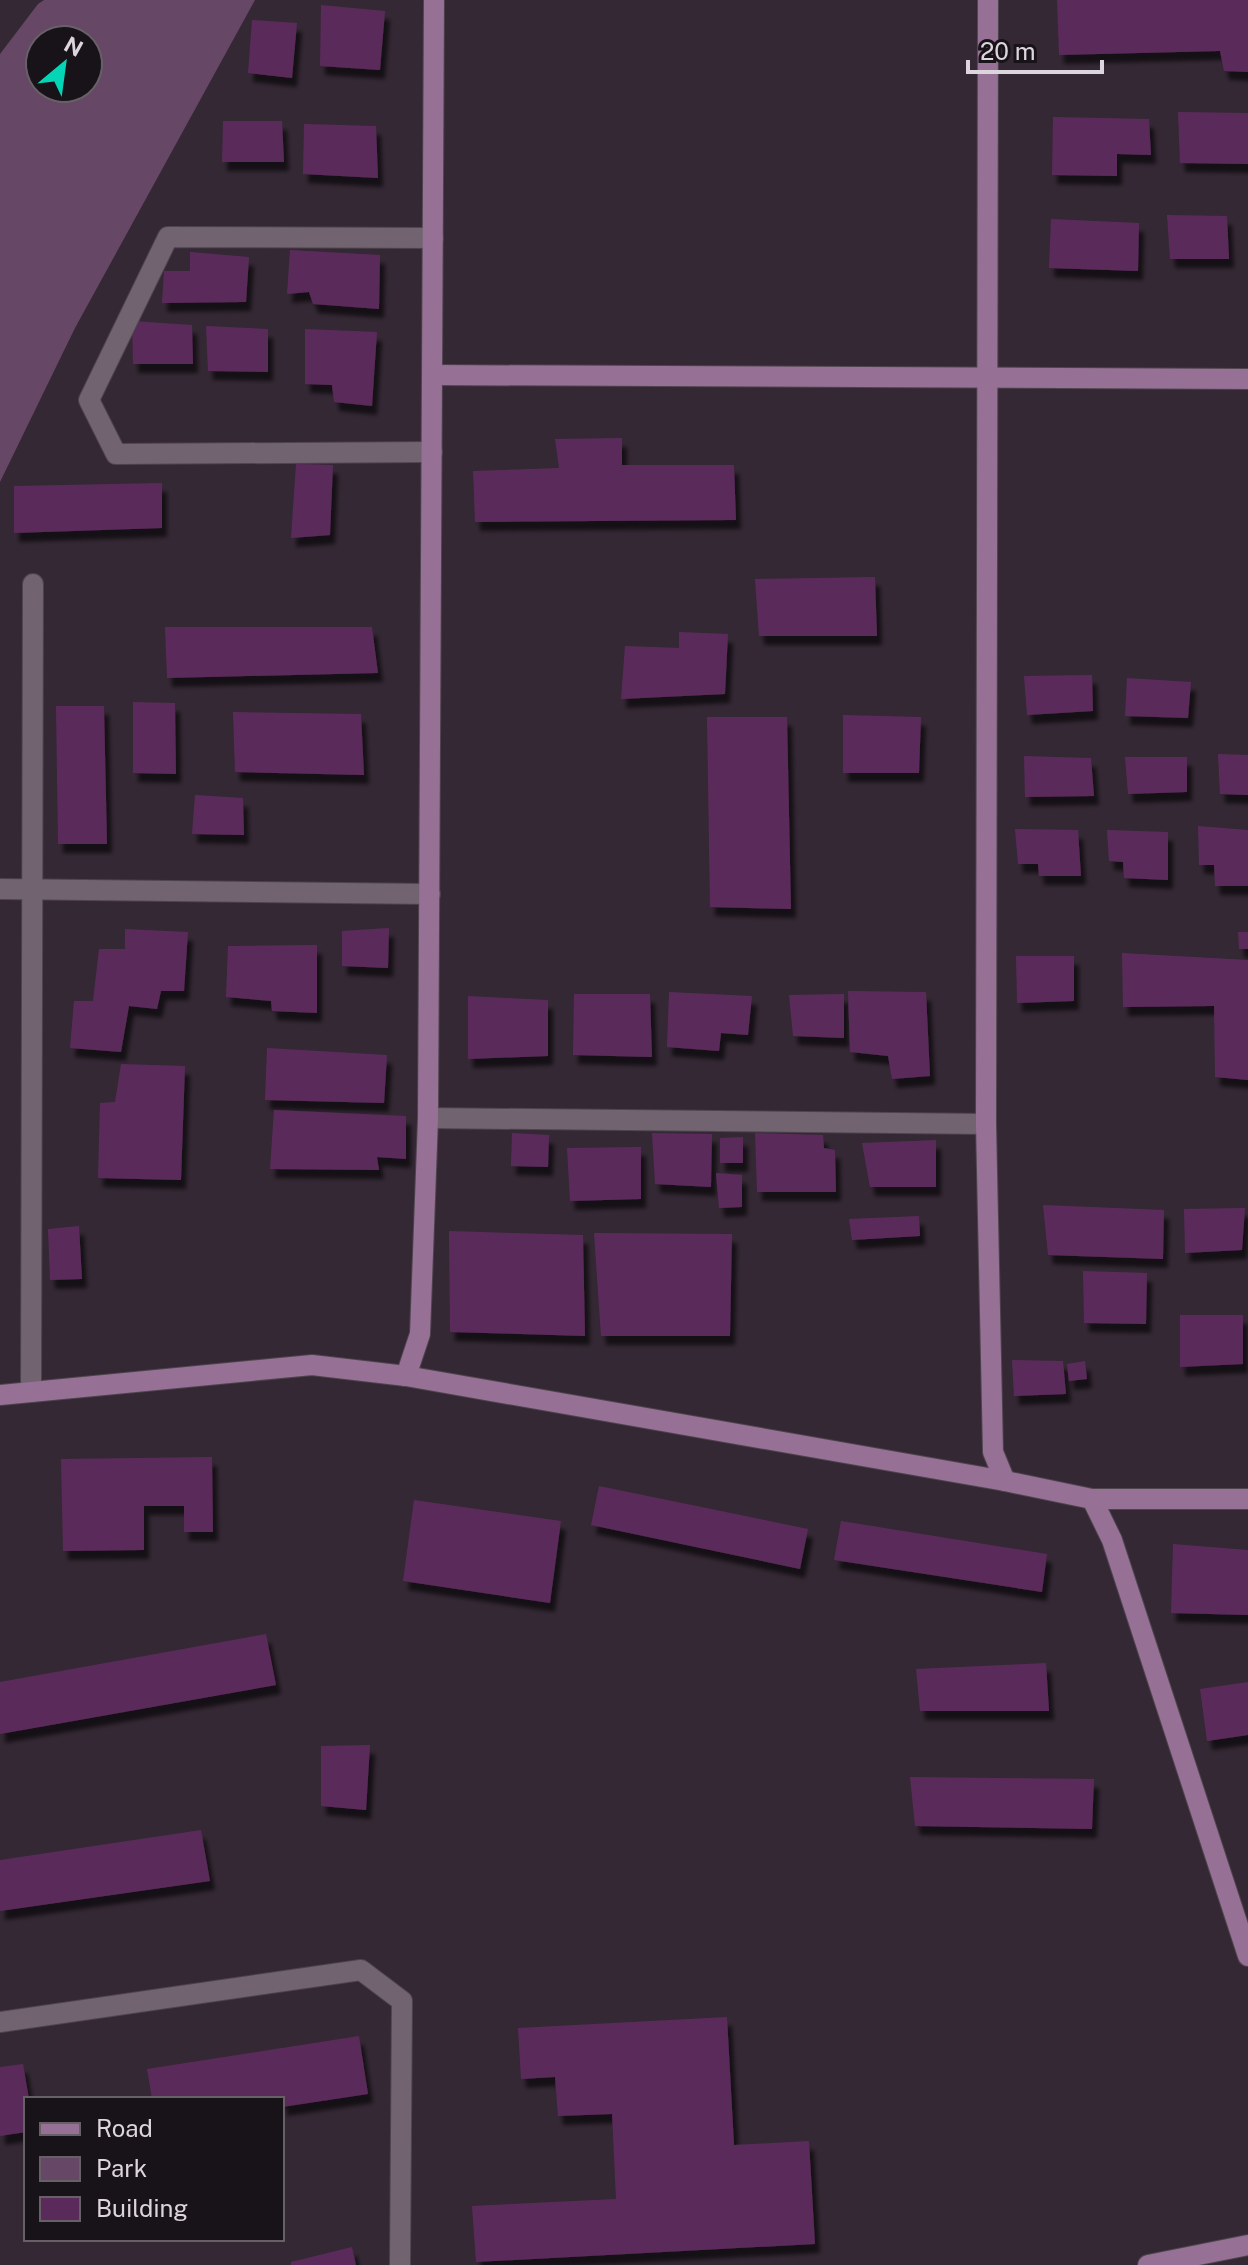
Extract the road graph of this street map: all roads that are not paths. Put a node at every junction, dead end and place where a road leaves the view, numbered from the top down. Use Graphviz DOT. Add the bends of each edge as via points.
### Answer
graph roads {
  1 [pos="434,0"];
  2 [pos="988,0"];
  3 [pos="433,238"];
  4 [pos="433,375"];
  5 [pos="988,379"];
  6 [pos="1248,379"];
  7 [pos="432,452"];
  8 [pos="33,584"];
  9 [pos="0,889"];
  10 [pos="32,889"];
  11 [pos="430,894"];
  12 [pos="428,1118"];
  13 [pos="986,1124"];
  14 [pos="406,1376"];
  15 [pos="31,1392"];
  16 [pos="0,1395"];
  17 [pos="1005,1481"];
  18 [pos="1092,1499"];
  19 [pos="1248,1499"];
  20 [pos="1248,1956"];
  21 [pos="0,2022"];
  22 [pos="1248,2245"];
  23 [pos="400,2265"];
  24 [pos="1148,2265"];
  1 -- 3 [label="street"];
  2 -- 5 [label="street"];
  3 -- 4 [label="street"];
  3 -- 7 [label="street" via="168,237 89,400 116,454"];
  4 -- 5 [label="street"];
  4 -- 7 [label="street"];
  5 -- 6 [label="street"];
  5 -- 13 [label="street"];
  7 -- 11 [label="street"];
  8 -- 10 [label="street"];
  9 -- 10 [label="street"];
  10 -- 11 [label="street"];
  10 -- 15 [label="street"];
  11 -- 12 [label="street"];
  12 -- 13 [label="street"];
  12 -- 14 [label="street" via="420,1334"];
  13 -- 17 [label="street" via="993,1452"];
  14 -- 15 [label="street" via="312,1365"];
  14 -- 17 [label="street"];
  15 -- 16 [label="street"];
  17 -- 18 [label="street"];
  18 -- 19 [label="street"];
  18 -- 20 [label="street" via="1112,1540"];
  21 -- 23 [label="street" via="361,1970 402,2001"];
  22 -- 24 [label="street"];
}
